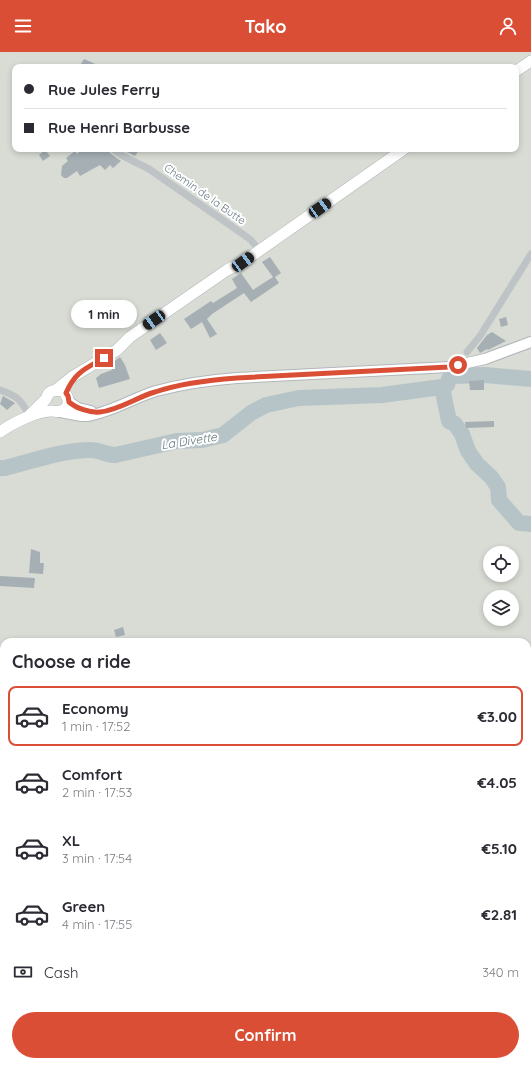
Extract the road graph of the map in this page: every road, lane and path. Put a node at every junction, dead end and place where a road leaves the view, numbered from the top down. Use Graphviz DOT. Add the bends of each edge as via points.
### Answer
graph roads {
  1 [pos="531,61"];
  2 [pos="519,69"];
  3 [pos="116,152"];
  4 [pos="400,152"];
  5 [pos="259,250"];
  6 [pos="531,254"];
  7 [pos="531,342"];
  8 [pos="468,352"];
  9 [pos="0,390"];
  10 [pos="64,395"];
  11 [pos="46,399"];
  12 [pos="56,411"];
  13 [pos="98,412"];
  14 [pos="29,416"];
  15 [pos="0,432"];
  1 -- 2 [label="main road"];
  3 -- 5 [label="street, Chemin de la Butte" via="149,169 251,240"];
  4 -- 5 [label="main road"];
  5 -- 10 [label="main road" via="130,337 117,350 77,374"];
  6 -- 8 [label="street"];
  7 -- 13 [label="main road" via="485,359 449,367 237,378 191,383 153,392"];
  9 -- 14 [label="street" via="17,397"];
  10 -- 11 [label="main road" via="52,391"];
  10 -- 12 [label="main road" via="67,407"];
  10 -- 13 [label="main road" via="78,408"];
  11 -- 12 [label="main road" via="46,404"];
  11 -- 14 [label="main road"];
  12 -- 13 [label="main road" via="86,416"];
  12 -- 14 [label="main road"];
  14 -- 15 [label="main road"];
}
